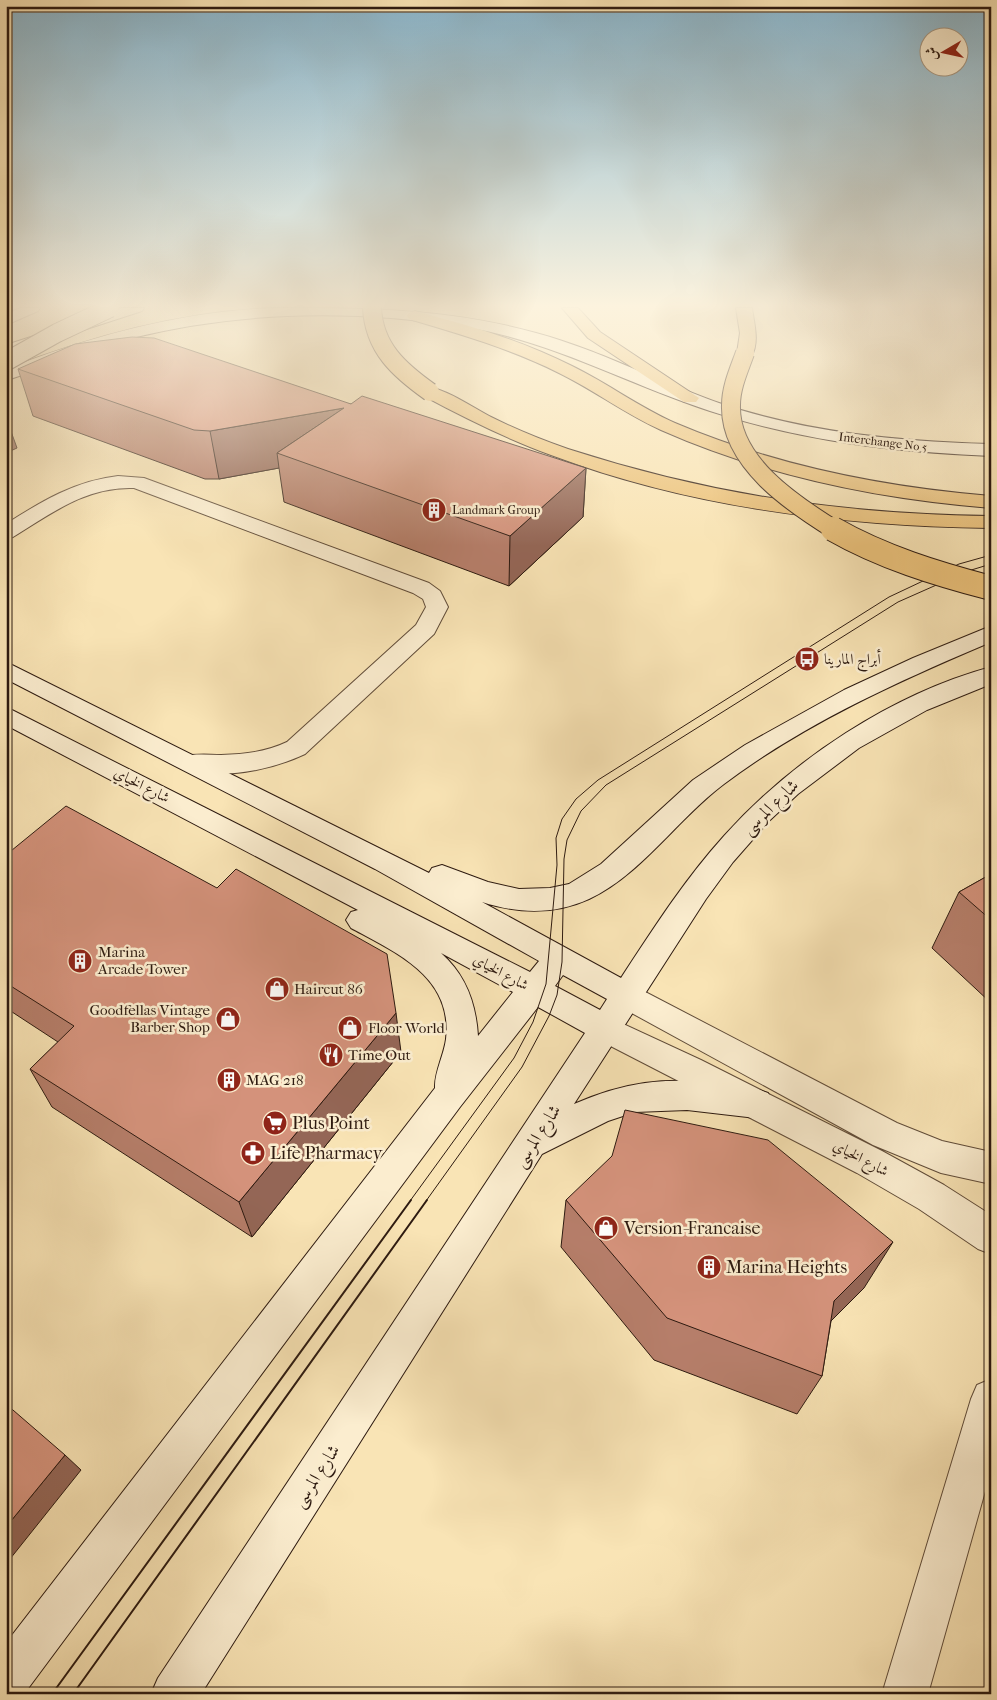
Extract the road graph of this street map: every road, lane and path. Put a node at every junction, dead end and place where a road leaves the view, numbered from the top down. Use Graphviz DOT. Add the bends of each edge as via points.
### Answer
graph roads {
  1 [pos="423,387"];
  2 [pos="596,387"];
  3 [pos="664,387"];
  4 [pos="673,387"];
  5 [pos="735,387"];
  6 [pos="690,398"];
  7 [pos="991,450"];
  8 [pos="991,502"];
  9 [pos="991,522"];
  10 [pos="6,533"];
  11 [pos="991,588"];
  12 [pos="991,633"];
  13 [pos="6,669"];
  14 [pos="991,675"];
  15 [pos="6,715"];
  16 [pos="191,763"];
  17 [pos="289,861"];
  18 [pos="385,862"];
  19 [pos="559,958"];
  20 [pos="533,989"];
  21 [pos="628,996"];
  22 [pos="606,1029"];
  23 [pos="448,1097"];
  24 [pos="756,1103"];
  25 [pos="533,1142"];
  26 [pos="991,1168"];
  27 [pos="991,1237"];
  28 [pos="991,1399"];
  29 [pos="6,1680"];
  30 [pos="174,1694"];
  31 [pos="905,1694"];
  1 -- 9 [label="highway, bridge" via="480,420 540,446 609,469 687,489 840,514"];
  2 -- 8 [label="highway" via="666,425 750,458 882,490"];
  3 -- 6 [label="main road, Interchange No 5"];
  4 -- 6 [label="highway"];
  5 -- 11 [label="highway, bridge" via="730,404 734,430 748,458 774,487 811,516 860,543 918,567"];
  6 -- 7 [label="main road, Interchange No 5" via="744,416 828,435 902,445"];
  10 -- 16 [label="main road" via="84,487 111,481 137,482 421,588 432,596 437,607 426,629 296,748 278,758 260,762"];
  12 -- 18 [label="main road" via="893,675 778,735 686,801 610,874 581,890 546,899 508,899 420,869"];
  13 -- 16 [label="main road"];
  14 -- 21 [label="main road, شارع المرسى" via="924,700 892,716 857,736 791,784 731,845 672,926"];
  15 -- 17 [label="main road, شارع الخياي"];
  16 -- 18 [label="main road"];
  17 -- 20 [label="main road, شارع الخياي"];
  17 -- 23 [label="main road" via="310,886 332,903 418,951 443,974 458,1003 462,1036"];
  18 -- 19 [label="main road"];
  19 -- 20 [label="main road"];
  19 -- 21 [label="main road"];
  20 -- 22 [label="main road, شارع الخياي"];
  20 -- 23 [label="main road"];
  21 -- 22 [label="main road, شارع المرسى"];
  21 -- 26 [label="main road" via="885,1134 941,1157"];
  22 -- 24 [label="main road, شارع الخياي"];
  22 -- 25 [label="main road, شارع المرسى"];
  23 -- 29 [label="main road"];
  24 -- 25 [label="main road" via="690,1094 650,1095 604,1107"];
  24 -- 27 [label="main road, شارع الخياي" via="898,1177"];
  25 -- 30 [label="main road, شارع المرسى"];
  28 -- 31 [label="main road"];
}
